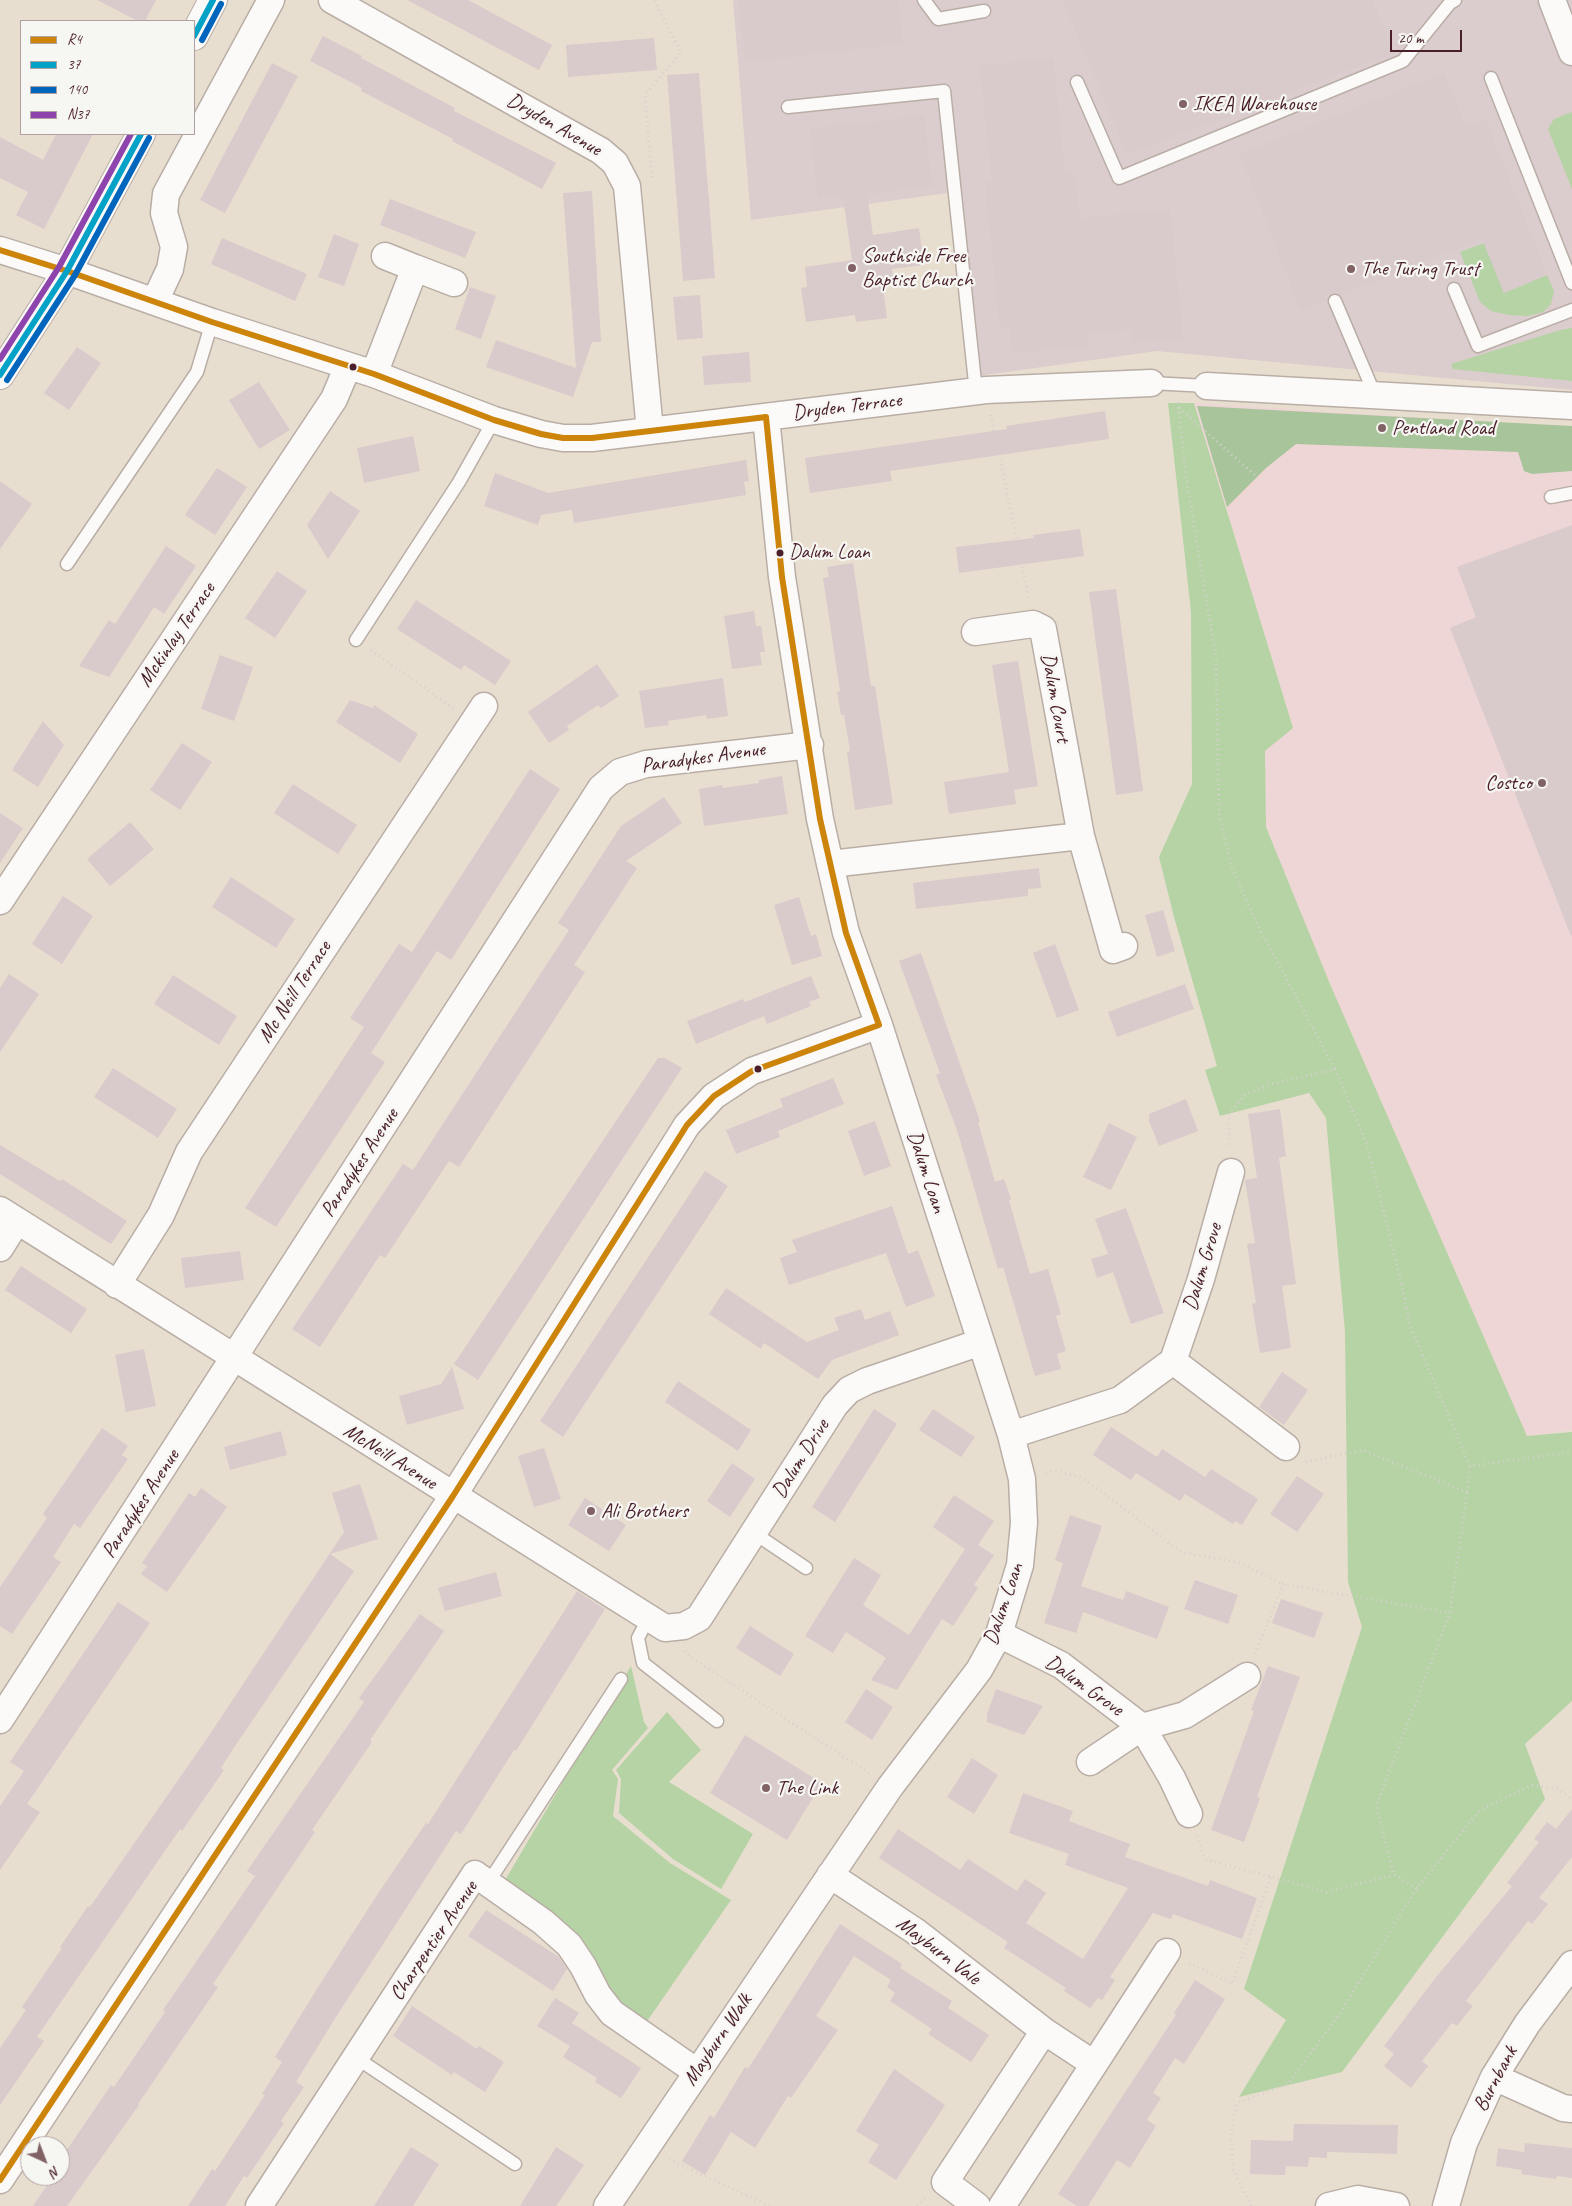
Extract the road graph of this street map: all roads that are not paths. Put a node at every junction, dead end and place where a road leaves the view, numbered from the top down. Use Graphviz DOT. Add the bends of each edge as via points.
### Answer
graph roads {
  1 [pos="213,0"];
  2 [pos="270,0"];
  3 [pos="332,0"];
  4 [pos="924,0"];
  5 [pos="1455,0"];
  6 [pos="1552,0"];
  7 [pos="984,11"];
  8 [pos="195,34"];
  9 [pos="1572,52"];
  10 [pos="1491,78"];
  11 [pos="1078,82"];
  12 [pos="788,107"];
  13 [pos="141,135"];
  14 [pos="0,250"];
  15 [pos="385,256"];
  16 [pos="415,268"];
  17 [pos="66,270"];
  18 [pos="454,283"];
  19 [pos="1572,284"];
  20 [pos="1454,288"];
  21 [pos="155,301"];
  22 [pos="1335,301"];
  23 [pos="1572,310"];
  24 [pos="212,322"];
  25 [pos="348,366"];
  26 [pos="374,374"];
  27 [pos="0,375"];
  28 [pos="1163,384"];
  29 [pos="1207,386"];
  30 [pos="981,391"];
  31 [pos="1375,396"];
  32 [pos="1572,406"];
  33 [pos="766,417"];
  34 [pos="494,420"];
  35 [pos="650,431"];
  36 [pos="1572,493"];
  37 [pos="1551,497"];
  38 [pos="67,564"];
  39 [pos="975,632"];
  40 [pos="356,640"];
  41 [pos="479,714"];
  42 [pos="810,744"];
  43 [pos="1081,836"];
  44 [pos="830,864"];
  45 [pos="0,901"];
  46 [pos="1124,946"];
  47 [pos="879,1025"];
  48 [pos="1231,1172"];
  49 [pos="9,1216"];
  50 [pos="0,1248"];
  51 [pos="117,1285"];
  52 [pos="981,1342"];
  53 [pos="235,1359"];
  54 [pos="1173,1360"];
  55 [pos="1011,1435"];
  56 [pos="1286,1447"];
  57 [pos="452,1496"];
  58 [pos="754,1533"];
  59 [pos="806,1568"];
  60 [pos="656,1624"];
  61 [pos="998,1634"];
  62 [pos="1247,1676"];
  63 [pos="621,1679"];
  64 [pos="0,1720"];
  65 [pos="717,1721"];
  66 [pos="1142,1727"];
  67 [pos="1090,1762"];
  68 [pos="1189,1814"];
  69 [pos="830,1875"];
  70 [pos="488,1883"];
  71 [pos="1167,1952"];
  72 [pos="1572,1964"];
  73 [pos="1044,2031"];
  74 [pos="356,2057"];
  75 [pos="1094,2064"];
  76 [pos="697,2072"];
  77 [pos="1494,2077"];
  78 [pos="1572,2109"];
  79 [pos="515,2164"];
  80 [pos="0,2180"];
  81 [pos="259,2206"];
  82 [pos="607,2206"];
  83 [pos="977,2206"];
  84 [pos="1002,2206"];
  85 [pos="1329,2206"];
  86 [pos="1396,2206"];
  87 [pos="1446,2206"];
  1 -- 8 [label="main road"];
  2 -- 21 [label="street" via="166,194 164,213 174,247 170,269"];
  3 -- 35 [label="street, Dryden Avenue" via="601,151 615,163 627,186"];
  4 -- 7 [label="lane" via="938,19"];
  5 -- 11 [label="lane" via="1403,62 1119,178"];
  6 -- 9 [label="street"];
  10 -- 19 [label="lane"];
  12 -- 30 [label="lane" via="944,92"];
  13 -- 17 [label="main road"];
  14 -- 17 [label="street, Dryden Terrace"];
  15 -- 16 [label="street"];
  16 -- 18 [label="street"];
  16 -- 26 [label="street"];
  17 -- 21 [label="street, Dryden Terrace"];
  17 -- 27 [label="main road"];
  20 -- 23 [label="lane" via="1478,346"];
  21 -- 24 [label="street, Dryden Terrace"];
  22 -- 31 [label="lane"];
  24 -- 25 [label="street, Dryden Terrace"];
  24 -- 38 [label="lane" via="197,372"];
  25 -- 26 [label="street, Dryden Terrace"];
  25 -- 45 [label="street, Mckinlay Terrace" via="334,398"];
  26 -- 34 [label="street, Dryden Terrace"];
  28 -- 29 [label="lane"];
  28 -- 30 [label="street, Dryden Terrace"];
  29 -- 31 [label="street"];
  30 -- 33 [label="street, Dryden Terrace"];
  31 -- 32 [label="street"];
  33 -- 35 [label="street, Dryden Terrace"];
  33 -- 42 [label="street, Dalum Loan" via="782,577"];
  34 -- 35 [label="street, Dryden Terrace" via="563,438"];
  34 -- 40 [label="lane" via="459,482"];
  36 -- 37 [label="lane"];
  39 -- 43 [label="street, Dalum Court" via="1033,624 1043,629"];
  41 -- 51 [label="street, Mc Neill Terrace" via="189,1152 161,1215"];
  42 -- 44 [label="street, Dalum Loan"];
  42 -- 53 [label="street, Paradykes Avenue" via="646,764 620,772 601,788"];
  43 -- 44 [label="street"];
  43 -- 46 [label="street, Dalum Court" via="1113,950"];
  44 -- 47 [label="street, Dalum Loan" via="846,934"];
  47 -- 52 [label="street, Dalum Loan"];
  47 -- 57 [label="street" via="752,1071 714,1096 687,1125"];
  48 -- 54 [label="street, Dalum Grove" via="1201,1279"];
  49 -- 50 [label="street"];
  49 -- 51 [label="street"];
  51 -- 53 [label="street, McNeill Avenue"];
  52 -- 55 [label="street, Dalum Loan"];
  52 -- 58 [label="street, Dalum Drive" via="849,1390 835,1405"];
  53 -- 57 [label="street, McNeill Avenue"];
  53 -- 64 [label="street, Paradykes Avenue"];
  54 -- 55 [label="street" via="1120,1400"];
  54 -- 56 [label="street"];
  55 -- 61 [label="street, Dalum Loan" via="1022,1479 1024,1523 1020,1565"];
  57 -- 60 [label="street, McNeill Avenue"];
  57 -- 80 [label="street"];
  58 -- 59 [label="lane"];
  58 -- 60 [label="street, Dalum Drive" via="699,1618 684,1626"];
  60 -- 65 [label="lane" via="638,1638 643,1663"];
  61 -- 66 [label="street, Dalum Grove" via="1062,1665"];
  61 -- 69 [label="street, Dalum Loan" via="979,1670 890,1787"];
  62 -- 66 [label="street, Dalum Grove" via="1185,1715"];
  63 -- 70 [label="lane"];
  66 -- 67 [label="street, Dalum Grove"];
  66 -- 68 [label="street, Dalum Grove"];
  69 -- 73 [label="street, Mayburn Vale" via="915,1932"];
  69 -- 76 [label="street, Mayburn Walk"];
  70 -- 74 [label="street, Charpentier Avenue" via="475,1874"];
  70 -- 76 [label="street, Charpentier Avenue" via="569,1945 598,1996 612,2013"];
  71 -- 75 [label="street"];
  72 -- 77 [label="street, Burnbank" via="1527,2024"];
  73 -- 75 [label="street, Mayburn Vale"];
  73 -- 83 [label="street" via="945,2182"];
  74 -- 79 [label="lane"];
  74 -- 81 [label="street, Charpentier Avenue"];
  75 -- 84 [label="street"];
  76 -- 82 [label="street, Mayburn Walk"];
  77 -- 78 [label="street"];
  77 -- 87 [label="street, Burnbank" via="1464,2143"];
  85 -- 86 [label="street" via="1358,2199"];
}
